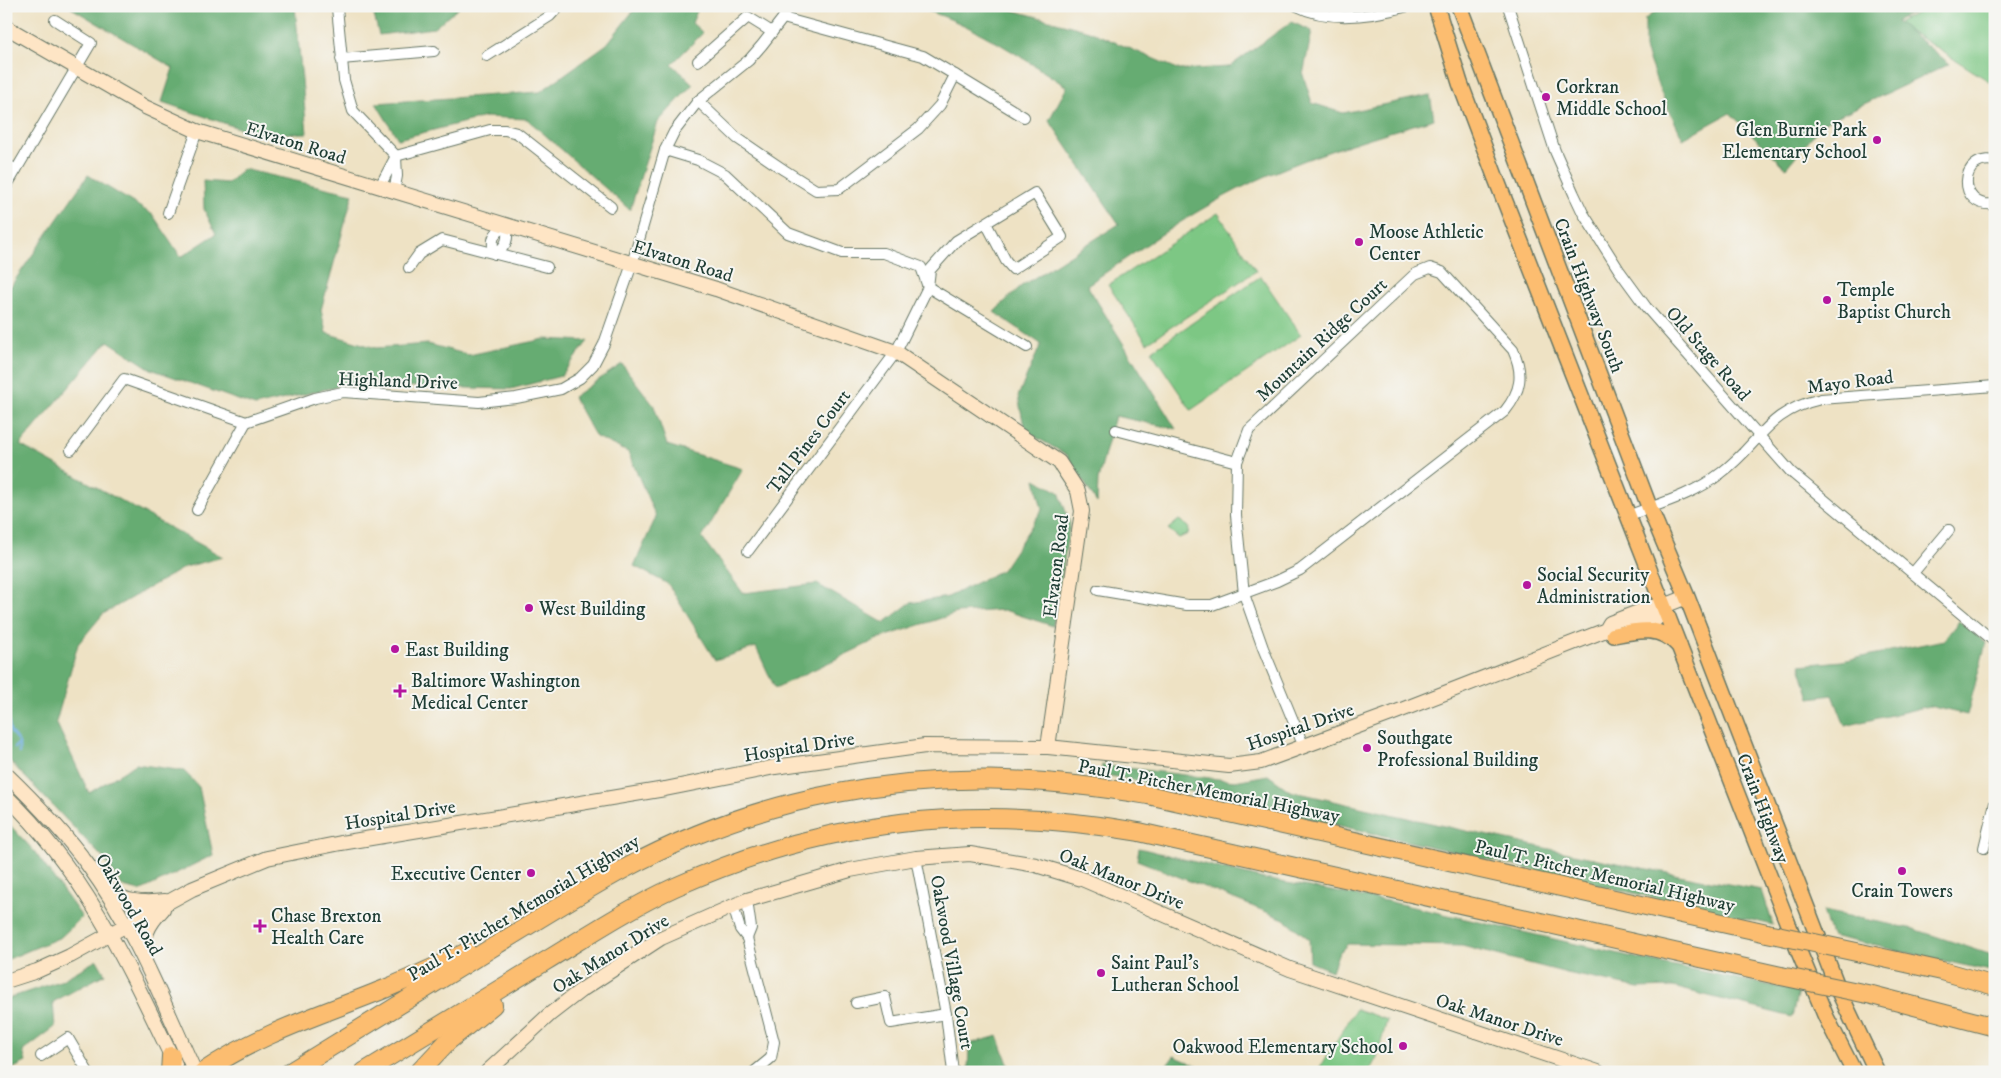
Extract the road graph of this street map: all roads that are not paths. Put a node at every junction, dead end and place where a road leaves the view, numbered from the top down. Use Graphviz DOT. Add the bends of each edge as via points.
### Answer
graph roads {
  1 [pos="559,6"];
  2 [pos="787,6"];
  3 [pos="1297,6"];
  4 [pos="1408,6"];
  5 [pos="1436,6"];
  6 [pos="1459,6"];
  7 [pos="1508,6"];
  8 [pos="337,8"];
  9 [pos="783,18"];
  10 [pos="55,20"];
  11 [pos="6,27"];
  12 [pos="772,32"];
  13 [pos="434,51"];
  14 [pos="487,56"];
  15 [pos="341,59"];
  16 [pos="698,61"];
  17 [pos="76,68"];
  18 [pos="955,75"];
  19 [pos="698,101"];
  20 [pos="1024,117"];
  21 [pos="197,131"];
  22 [pos="665,150"];
  23 [pos="396,156"];
  24 [pos="1995,160"];
  25 [pos="6,164"];
  26 [pos="16,170"];
  27 [pos="6,187"];
  28 [pos="379,188"];
  29 [pos="394,192"];
  30 [pos="1995,204"];
  31 [pos="611,207"];
  32 [pos="168,213"];
  33 [pos="986,223"];
  34 [pos="506,226"];
  35 [pos="495,254"];
  36 [pos="632,264"];
  37 [pos="547,267"];
  38 [pos="409,268"];
  39 [pos="928,287"];
  40 [pos="1027,347"];
  41 [pos="896,352"];
  42 [pos="1995,386"];
  43 [pos="246,422"];
  44 [pos="1116,430"];
  45 [pos="1757,436"];
  46 [pos="71,450"];
  47 [pos="1237,462"];
  48 [pos="1650,509"];
  49 [pos="196,510"];
  50 [pos="1627,516"];
  51 [pos="1949,530"];
  52 [pos="748,551"];
  53 [pos="1913,573"];
  54 [pos="1098,590"];
  55 [pos="1244,594"];
  56 [pos="1687,597"];
  57 [pos="1664,606"];
  58 [pos="1610,632"];
  59 [pos="1995,642"];
  60 [pos="1680,648"];
  61 [pos="1048,747"];
  62 [pos="1304,747"];
  63 [pos="6,774"];
  64 [pos="6,796"];
  65 [pos="1995,803"];
  66 [pos="64,836"];
  67 [pos="51,845"];
  68 [pos="1984,848"];
  69 [pos="916,858"];
  70 [pos="734,862"];
  71 [pos="102,887"];
  72 [pos="588,890"];
  73 [pos="173,899"];
  74 [pos="747,900"];
  75 [pos="733,906"];
  76 [pos="125,926"];
  77 [pos="111,934"];
  78 [pos="748,938"];
  79 [pos="146,967"];
  80 [pos="6,981"];
  81 [pos="1995,986"];
  82 [pos="856,1003"];
  83 [pos="946,1014"];
  84 [pos="1995,1027"];
  85 [pos="42,1056"];
  86 [pos="173,1067"];
  87 [pos="88,1072"];
  88 [pos="195,1072"];
  89 [pos="203,1072"];
  90 [pos="290,1072"];
  91 [pos="364,1072"];
  92 [pos="419,1072"];
  93 [pos="487,1072"];
  94 [pos="754,1072"];
  95 [pos="953,1072"];
  96 [pos="1598,1072"];
  97 [pos="1854,1072"];
  98 [pos="1878,1072"];
  1 -- 14 [label="street" via="550,16"];
  2 -- 9 [label="street, Highland Drive"];
  3 -- 4 [label="street" via="1351,17"];
  5 -- 50 [label="main road" via="1460,83"];
  6 -- 48 [label="main road, Crain Highway South"];
  7 -- 45 [label="street, Old Stage Road" via="1555,151 1583,213 1646,307"];
  8 -- 15 [label="street"];
  9 -- 12 [label="street, Highland Drive"];
  9 -- 18 [label="street" via="923,56"];
  10 -- 17 [label="street" via="91,43"];
  11 -- 17 [label="street, Elvaton Road"];
  12 -- 16 [label="street" via="748,16"];
  12 -- 19 [label="street, Highland Drive" via="749,60"];
  13 -- 15 [label="street"];
  15 -- 23 [label="street" via="353,111"];
  17 -- 21 [label="street, Elvaton Road" via="145,107"];
  17 -- 26 [label="street"];
  18 -- 19 [label="street" via="940,105 918,130 839,189 816,190 736,138"];
  18 -- 20 [label="street"];
  19 -- 22 [label="street, Highland Drive" via="678,126"];
  21 -- 28 [label="street, Elvaton Road"];
  21 -- 32 [label="street"];
  22 -- 36 [label="street, Highland Drive"];
  22 -- 39 [label="street" via="698,160 725,174 788,233 842,253 884,253 921,267"];
  23 -- 28 [label="street"];
  23 -- 29 [label="street"];
  23 -- 31 [label="street" via="490,130 505,130 517,133"];
  24 -- 30 [label="street" via="1975,164 1968,173 1966,184 1970,195 1978,202"];
  25 -- 26 [label="street"];
  26 -- 27 [label="street"];
  28 -- 29 [label="street, Elvaton Road"];
  29 -- 34 [label="street, Elvaton Road"];
  33 -- 33 [label="street, Tall Pines Court" via="1035,193 1062,237 1014,268 1006,261"];
  33 -- 39 [label="street, Tall Pines Court" via="956,241 930,270"];
  34 -- 35 [label="street" via="495,232 491,243"];
  34 -- 36 [label="street, Elvaton Road"];
  35 -- 37 [label="street"];
  35 -- 38 [label="street" via="442,240 419,254"];
  36 -- 41 [label="street, Elvaton Road" via="716,289"];
  36 -- 43 [label="street, Highland Drive" via="604,344 593,365 580,378 561,389 479,402 343,392 315,398"];
  39 -- 40 [label="street"];
  39 -- 41 [label="street, Tall Pines Court"];
  41 -- 52 [label="street, Tall Pines Court"];
  41 -- 61 [label="street, Elvaton Road" via="1059,462 1078,491 1082,511 1080,529"];
  42 -- 45 [label="street, Mayo Road" via="1820,399 1787,411"];
  43 -- 46 [label="street" via="124,379"];
  43 -- 49 [label="street"];
  44 -- 47 [label="street"];
  45 -- 48 [label="street, Mayo Road" via="1743,456 1720,474 1674,500"];
  45 -- 53 [label="street, Old Stage Road" via="1804,485"];
  47 -- 55 [label="street, Mountain Ridge Court" via="1236,515"];
  47 -- 55 [label="street, Mountain Ridge Court" via="1249,430 1415,274 1430,268 1442,272 1513,350 1520,365 1515,399 1505,411 1300,570"];
  48 -- 50 [label="street, Mayo Road"];
  48 -- 56 [label="main road, Crain Highway South"];
  50 -- 57 [label="main road, Crain Highway"];
  51 -- 53 [label="street"];
  53 -- 59 [label="street, Old Stage Road"];
  54 -- 55 [label="street, Mountain Ridge Court" via="1187,605 1212,605"];
  55 -- 62 [label="street, Mountain Ridge Court"];
  56 -- 57 [label="street, Hospital Drive"];
  56 -- 98 [label="main road, Crain Highway" via="1840,994"];
  57 -- 58 [label="street, Hospital Drive" via="1651,607 1610,623"];
  57 -- 60 [label="main road, Crain Highway"];
  58 -- 60 [label="main road" via="1653,630 1673,640"];
  58 -- 62 [label="street, Hospital Drive"];
  60 -- 97 [label="main road, Crain Highway" via="1799,952 1826,1017"];
  61 -- 62 [label="street, Hospital Drive" via="1229,766 1261,762"];
  61 -- 73 [label="street, Hospital Drive" via="925,746 775,767 267,858"];
  63 -- 66 [label="street, Oakwood Road"];
  64 -- 67 [label="street, Oakwood Road"];
  65 -- 68 [label="street"];
  66 -- 67 [label="street"];
  66 -- 71 [label="street, Oakwood Road"];
  67 -- 77 [label="street, Oakwood Road" via="76,877"];
  69 -- 74 [label="street, Oak Manor Drive" via="850,870"];
  69 -- 83 [label="street, Oakwood Village Court"];
  69 -- 96 [label="street, Oak Manor Drive" via="970,854 1036,865 1082,879 1290,969"];
  70 -- 84 [label="highway, bridge" via="842,831 891,823 947,817 1084,823 1872,995"];
  70 -- 91 [label="highway" via="640,904"];
  70 -- 92 [label="highway" via="643,908 511,992 454,1036"];
  71 -- 73 [label="street" via="134,903"];
  71 -- 76 [label="street, Oakwood Road"];
  72 -- 81 [label="highway, Paul T. Pitcher Memorial Highway, bridge" via="657,853 719,827 831,794 937,780 1040,780 1148,795 1942,971"];
  72 -- 89 [label="highway" via="441,964 237,1049"];
  72 -- 90 [label="highway, Paul T. Pitcher Memorial Highway"];
  73 -- 76 [label="street, Hospital Drive"];
  73 -- 79 [label="street" via="148,928 144,938"];
  74 -- 75 [label="street, Oak Manor Drive"];
  74 -- 78 [label="street" via="751,928"];
  75 -- 78 [label="street" via="740,929"];
  75 -- 93 [label="street, Oak Manor Drive" via="661,938 588,985 549,1014"];
  76 -- 77 [label="street, Hospital Drive"];
  76 -- 79 [label="street, Oakwood Road"];
  77 -- 80 [label="street, Hospital Drive" via="37,971"];
  77 -- 86 [label="street, Oakwood Road"];
  78 -- 94 [label="street" via="774,1042 771,1058"];
  79 -- 88 [label="street, Oakwood Road"];
  82 -- 83 [label="street" via="885,997 891,1023"];
  83 -- 95 [label="street, Oakwood Village Court"];
  85 -- 87 [label="street" via="68,1038"];
}
